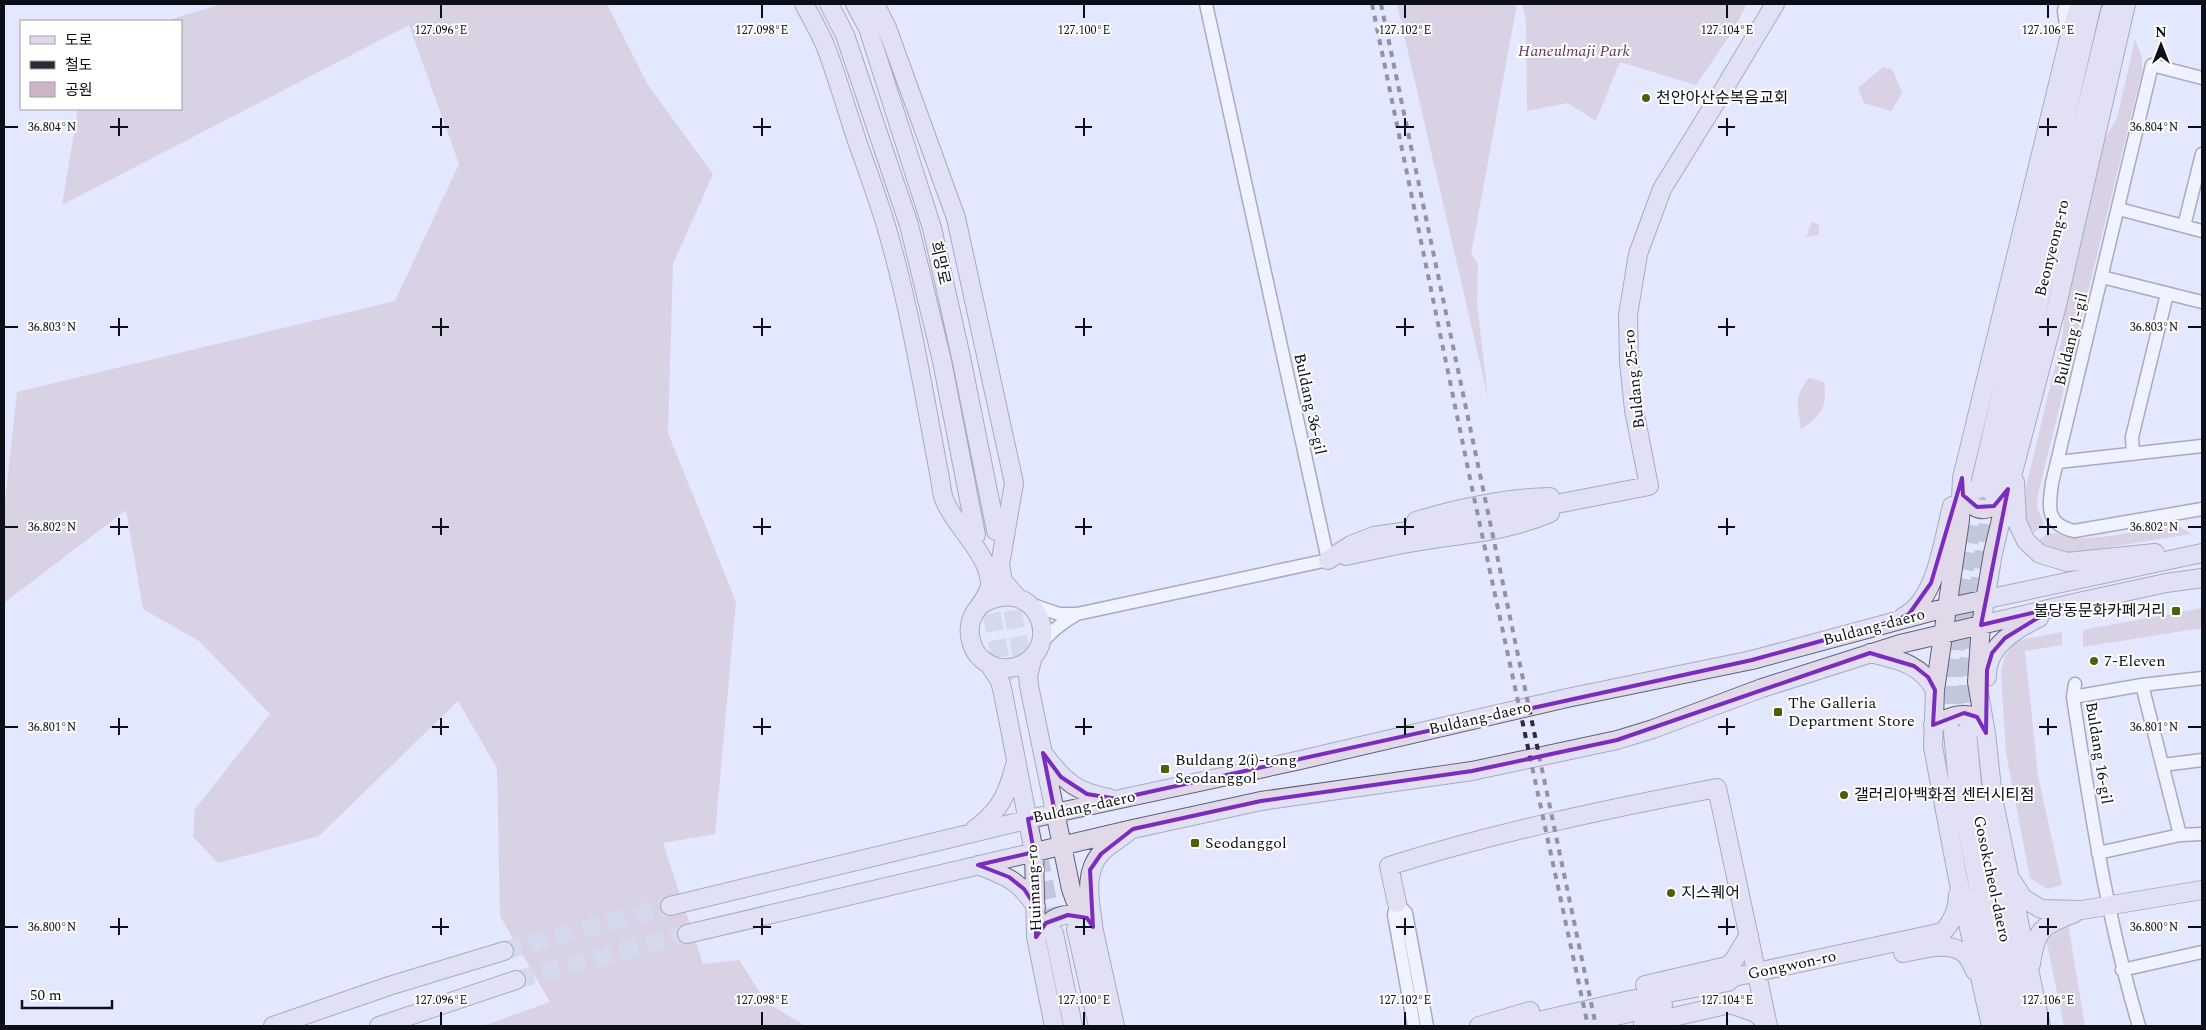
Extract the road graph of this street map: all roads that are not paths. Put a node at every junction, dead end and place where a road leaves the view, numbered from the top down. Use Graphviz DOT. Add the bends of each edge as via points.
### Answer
graph roads {
  1 [pos="804,4"];
  2 [pos="829,4"];
  3 [pos="855,4"];
  4 [pos="875,4"];
  5 [pos="1206,4"];
  6 [pos="1775,4"];
  7 [pos="2066,4"];
  8 [pos="2080,4"];
  9 [pos="2092,4"];
  10 [pos="2114,4"];
  11 [pos="2126,4"];
  12 [pos="2068,43"];
  13 [pos="2202,78"];
  14 [pos="2202,154"];
  15 [pos="2119,209"];
  16 [pos="2184,226"];
  17 [pos="2202,230"];
  18 [pos="2102,277"];
  19 [pos="2167,294"];
  20 [pos="2202,302"];
  21 [pos="2202,446"];
  22 [pos="2133,454"];
  23 [pos="2058,462"];
  24 [pos="1962,478"];
  25 [pos="1998,486"];
  26 [pos="1586,499"];
  27 [pos="2202,509"];
  28 [pos="996,531"];
  29 [pos="976,535"];
  30 [pos="2199,554"];
  31 [pos="1328,560"];
  32 [pos="2202,578"];
  33 [pos="1022,600"];
  34 [pos="1984,600"];
  35 [pos="982,604"];
  36 [pos="2074,604"];
  37 [pos="1946,608"];
  38 [pos="1076,614"];
  39 [pos="1897,620"];
  40 [pos="1981,625"];
  41 [pos="1942,633"];
  42 [pos="1036,651"];
  43 [pos="1870,653"];
  44 [pos="989,664"];
  45 [pos="2202,678"];
  46 [pos="2142,685"];
  47 [pos="1935,690"];
  48 [pos="1933,725"];
  49 [pos="1986,733"];
  50 [pos="1043,753"];
  51 [pos="1016,760"];
  52 [pos="2202,760"];
  53 [pos="2164,765"];
  54 [pos="1117,799"];
  55 [pos="1055,813"];
  56 [pos="1028,819"];
  57 [pos="1133,828"];
  58 [pos="970,833"];
  59 [pos="2202,834"];
  60 [pos="2180,835"];
  61 [pos="1062,845"];
  62 [pos="1034,852"];
  63 [pos="2098,852"];
  64 [pos="978,865"];
  65 [pos="2009,876"];
  66 [pos="1958,878"];
  67 [pos="2202,890"];
  68 [pos="1397,903"];
  69 [pos="2110,905"];
  70 [pos="670,906"];
  71 [pos="1036,906"];
  72 [pos="2082,910"];
  73 [pos="1086,925"];
  74 [pos="1054,933"];
  75 [pos="687,934"];
  76 [pos="1749,935"];
  77 [pos="1036,937"];
  78 [pos="1926,942"];
  79 [pos="504,951"];
  80 [pos="2202,952"];
  81 [pos="2122,970"];
  82 [pos="1758,978"];
  83 [pos="2029,978"];
  84 [pos="516,980"];
  85 [pos="1732,983"];
  86 [pos="1981,984"];
  87 [pos="1645,985"];
  88 [pos="1639,1025"];
  89 [pos="273,1026"];
  90 [pos="379,1026"];
  91 [pos="1054,1026"];
  92 [pos="1073,1026"];
  93 [pos="1098,1026"];
  94 [pos="1115,1026"];
  95 [pos="1414,1026"];
  96 [pos="1427,1026"];
  97 [pos="1479,1026"];
  98 [pos="1516,1026"];
  99 [pos="1573,1026"];
  100 [pos="1768,1026"];
  101 [pos="1991,1026"];
  102 [pos="2006,1026"];
  103 [pos="2023,1026"];
  104 [pos="2041,1026"];
  105 [pos="2139,1026"];
  1 -- 35 [label="main road" via="827,48 889,234 919,363 944,500 986,567 990,584"];
  2 -- 29 [label="main road" via="845,35 909,225 942,361"];
  3 -- 28 [label="main road, 희망로" via="868,28 932,228"];
  4 -- 33 [label="main road" via="888,28 956,218 1014,483 1000,566 1003,581"];
  5 -- 31 [label="street, Buldang 36-gil"];
  6 -- 26 [label="main road, Buldang 25-ro" via="1662,189 1638,254 1628,315 1629,362 1634,410 1649,486"];
  7 -- 12 [label="street"];
  8 -- 12 [label="main road"];
  9 -- 25 [label="main road, Beonyeong-ro"];
  10 -- 25 [label="main road, Beonyeong-ro"];
  11 -- 25 [label="main road" via="2058,301"];
  12 -- 24 [label="main road"];
  13 -- 15 [label="street, Buldang 1-gil" via="2152,65"];
  14 -- 16 [label="street"];
  15 -- 16 [label="street"];
  15 -- 18 [label="street, Buldang 1-gil"];
  16 -- 17 [label="street"];
  18 -- 19 [label="street"];
  18 -- 23 [label="street, Buldang 1-gil"];
  19 -- 20 [label="street"];
  19 -- 22 [label="street" via="2132,437"];
  21 -- 22 [label="street"];
  22 -- 23 [label="street"];
  23 -- 27 [label="street, Buldang 1-gil" via="2049,508 2054,522 2064,529 2074,532"];
  24 -- 25 [label="main road" via="1963,495 1967,502 1977,507 1994,506"];
  24 -- 37 [label="main road" via="1960,520"];
  24 -- 39 [label="main road" via="1931,583 1909,614"];
  25 -- 30 [label="main road" via="2026,541 2040,554 2067,562 2168,552"];
  25 -- 34 [label="main road"];
  26 -- 31 [label="main road" via="1524,524"];
  26 -- 31 [label="main road" via="1374,536"];
  30 -- 34 [label="main road, Buldang-daero"];
  31 -- 38 [label="street"];
  32 -- 36 [label="main road, Buldang-daero"];
  33 -- 35 [label="main road" via="999,597"];
  33 -- 38 [label="street" via="1059,614"];
  33 -- 42 [label="main road" via="1036,611 1041,622 1042,634"];
  34 -- 37 [label="main road, Buldang-daero"];
  34 -- 40 [label="main road"];
  35 -- 44 [label="main road" via="974,613 969,636 976,652"];
  36 -- 40 [label="main road, Buldang-daero"];
  36 -- 49 [label="main road" via="2036,619 2006,638 1992,653 1987,670"];
  37 -- 39 [label="main road, Buldang-daero"];
  37 -- 41 [label="main road"];
  38 -- 42 [label="street" via="1055,628"];
  39 -- 54 [label="main road, Buldang-daero" via="1752,660"];
  40 -- 41 [label="main road, Buldang-daero"];
  40 -- 49 [label="main road" via="1977,682"];
  41 -- 43 [label="main road, Buldang-daero"];
  41 -- 47 [label="main road"];
  42 -- 44 [label="main road" via="1024,663 1013,668"];
  42 -- 50 [label="main road, Huimang-ro" via="1029,666 1029,686"];
  43 -- 47 [label="main road" via="1914,666 1928,677"];
  43 -- 57 [label="main road, Buldang-daero" via="1617,740 1472,771 1261,801"];
  44 -- 51 [label="main road, Huimang-ro" via="1000,681"];
  45 -- 46 [label="street, Buldang 16-gil"];
  46 -- 53 [label="street"];
  46 -- 63 [label="street, Buldang 16-gil" via="2074,691"];
  47 -- 48 [label="main road"];
  48 -- 49 [label="main road" via="1964,713 1977,717"];
  48 -- 66 [label="main road" via="1933,747"];
  49 -- 65 [label="main road" via="1993,798"];
  50 -- 54 [label="main road" via="1061,777 1087,794"];
  50 -- 55 [label="main road, Huimang-ro"];
  51 -- 56 [label="main road, Huimang-ro"];
  51 -- 58 [label="main road" via="1009,789 992,816"];
  52 -- 53 [label="street"];
  53 -- 60 [label="street"];
  54 -- 55 [label="main road, Buldang-daero"];
  55 -- 56 [label="main road, Buldang-daero"];
  55 -- 61 [label="main road, Huimang-ro"];
  56 -- 58 [label="main road, Buldang-daero"];
  56 -- 62 [label="main road, Huimang-ro"];
  57 -- 61 [label="main road, Buldang-daero"];
  57 -- 73 [label="main road, Huimang-ro" via="1100,854 1090,870"];
  58 -- 70 [label="main road, Buldang-daero"];
  59 -- 60 [label="street"];
  60 -- 63 [label="street"];
  61 -- 62 [label="main road, Buldang-daero"];
  61 -- 73 [label="main road, Huimang-ro" via="1071,889"];
  62 -- 64 [label="main road, Buldang-daero"];
  62 -- 71 [label="main road, Huimang-ro"];
  63 -- 69 [label="street, Buldang 16-gil"];
  64 -- 71 [label="main road" via="1009,877 1024,889"];
  64 -- 75 [label="main road, Buldang-daero"];
  65 -- 72 [label="main road" via="2023,898 2041,909"];
  65 -- 83 [label="main road"];
  66 -- 78 [label="main road" via="1958,901 1950,924"];
  66 -- 86 [label="main road"];
  67 -- 69 [label="main road"];
  68 -- 76 [label="main road" via="1389,866 1461,844 1717,788"];
  68 -- 95 [label="street" via="1394,915"];
  68 -- 96 [label="street" via="1406,913"];
  69 -- 72 [label="main road"];
  69 -- 81 [label="street, Buldang 16-gil"];
  71 -- 77 [label="main road, Huimang-ro"];
  72 -- 83 [label="main road" via="2049,924 2037,935"];
  73 -- 77 [label="main road" via="1068,914 1046,923"];
  73 -- 93 [label="main road, Huimang-ro"];
  73 -- 94 [label="main road, Huimang-ro"];
  74 -- 92 [label="main road"];
  76 -- 82 [label="main road"];
  76 -- 87 [label="main road" via="1727,966"];
  77 -- 91 [label="main road, Huimang-ro"];
  78 -- 82 [label="main road, Gongwon-ro"];
  78 -- 86 [label="main road" via="1964,952"];
  79 -- 89 [label="main road"];
  80 -- 81 [label="street"];
  81 -- 105 [label="street, Buldang 16-gil"];
  82 -- 85 [label="main road, Gongwon-ro"];
  82 -- 100 [label="main road"];
  83 -- 104 [label="main road"];
  84 -- 90 [label="main road"];
  85 -- 87 [label="main road" via="1726,976 1682,986"];
  85 -- 88 [label="main road"];
  85 -- 98 [label="main road, Gongwon-ro" via="1630,1000"];
  85 -- 99 [label="main road, Gongwon-ro" via="1661,1006"];
  86 -- 101 [label="main road"];
  87 -- 97 [label="main road" via="1524,1012"];
  88 -- 100 [label="main road" via="1730,1004 1756,1013"];
  102 -- 103 [label="main road, Gosokcheol-daero" via="1958,784 1960,732"];
}
